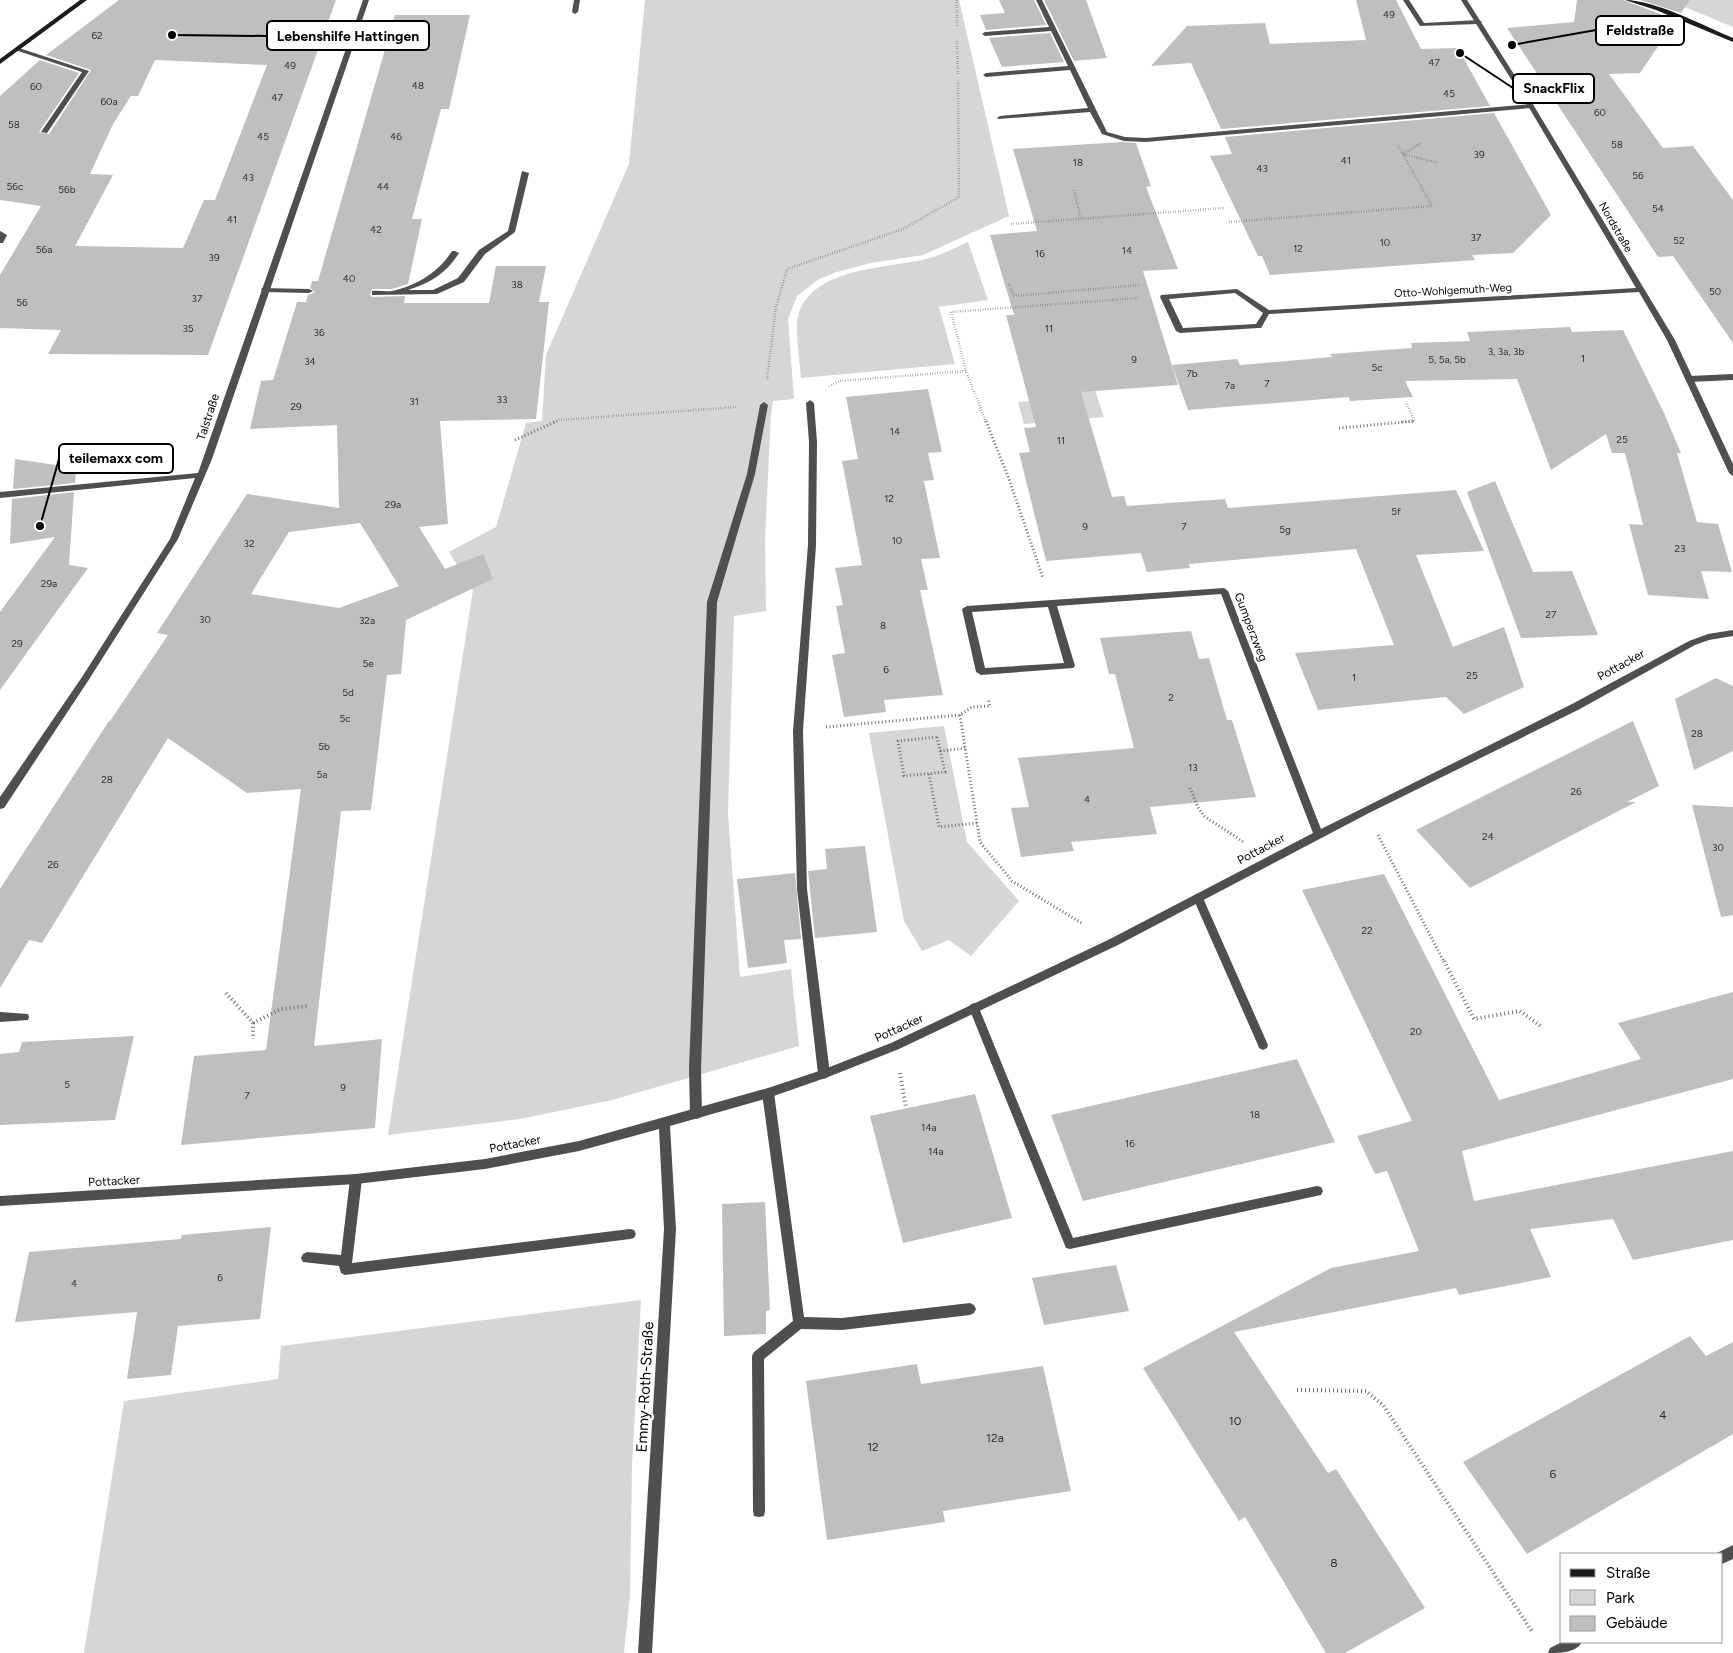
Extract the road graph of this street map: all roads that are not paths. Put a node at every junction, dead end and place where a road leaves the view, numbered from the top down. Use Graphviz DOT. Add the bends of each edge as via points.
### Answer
graph roads {
  1 [pos="84,0"];
  2 [pos="366,0"];
  3 [pos="577,0"];
  4 [pos="1039,0"];
  5 [pos="1406,0"];
  6 [pos="1464,0"];
  7 [pos="1628,0"];
  8 [pos="575,12"];
  9 [pos="1479,22"];
  10 [pos="1053,29"];
  11 [pos="985,34"];
  12 [pos="1733,40"];
  13 [pos="17,49"];
  14 [pos="0,62"];
  15 [pos="1071,68"];
  16 [pos="986,75"];
  17 [pos="1531,106"];
  18 [pos="1092,110"];
  19 [pos="1000,118"];
  20 [pos="45,132"];
  21 [pos="525,173"];
  22 [pos="0,232"];
  23 [pos="0,241"];
  24 [pos="455,253"];
  25 [pos="265,290"];
  26 [pos="1640,290"];
  27 [pos="309,291"];
  28 [pos="375,293"];
  29 [pos="392,293"];
  30 [pos="1268,312"];
  31 [pos="1733,377"];
  32 [pos="1689,378"];
  33 [pos="810,403"];
  34 [pos="764,405"];
  35 [pos="1733,473"];
  36 [pos="202,475"];
  37 [pos="0,495"];
  38 [pos="1051,602"];
  39 [pos="1733,633"];
  40 [pos="0,805"];
  41 [pos="1318,834"];
  42 [pos="1198,898"];
  43 [pos="974,1008"];
  44 [pos="0,1017"];
  45 [pos="24,1017"];
  46 [pos="1263,1045"];
  47 [pos="824,1074"];
  48 [pos="768,1093"];
  49 [pos="696,1114"];
  50 [pos="664,1123"];
  51 [pos="356,1179"];
  52 [pos="1317,1191"];
  53 [pos="0,1200"];
  54 [pos="630,1234"];
  55 [pos="307,1258"];
  56 [pos="346,1261"];
  57 [pos="970,1309"];
  58 [pos="799,1323"];
  59 [pos="758,1511"];
  60 [pos="1573,1643"];
  61 [pos="646,1653"];
  62 [pos="1555,1653"];
  1 -- 13 [label="main road"];
  2 -- 25 [label="street, Talstraße"];
  3 -- 8 [label="street"];
  4 -- 10 [label="street"];
  5 -- 9 [label="street" via="1422,25"];
  6 -- 9 [label="street, Nordstraße"];
  7 -- 12 [label="main road"];
  9 -- 17 [label="street, Nordstraße"];
  10 -- 11 [label="street"];
  10 -- 15 [label="street"];
  13 -- 14 [label="main road"];
  13 -- 20 [label="street" via="86,71"];
  15 -- 16 [label="street"];
  15 -- 18 [label="street"];
  17 -- 18 [label="street" via="1156,139 1124,139 1104,133"];
  17 -- 26 [label="street, Nordstraße"];
  18 -- 19 [label="street"];
  21 -- 29 [label="street" via="511,232 482,252 461,280 434,292"];
  22 -- 23 [label="street" via="3,235"];
  24 -- 29 [label="street" via="442,272"];
  25 -- 27 [label="street"];
  25 -- 36 [label="street, Talstraße"];
  26 -- 30 [label="street, Otto-Wohlgemuth-Weg"];
  26 -- 32 [label="street, Nordstraße" via="1671,340"];
  28 -- 29 [label="street"];
  30 -- 30 [label="street" via="1258,326 1180,331 1164,297 1237,291"];
  31 -- 32 [label="street"];
  32 -- 35 [label="street, Nordstraße"];
  33 -- 47 [label="street" via="812,545 798,731 802,889"];
  34 -- 49 [label="street" via="751,474 712,602"];
  36 -- 37 [label="street"];
  36 -- 40 [label="street, Talstraße" via="174,539"];
  38 -- 38 [label="street, Gumperzweg" via="967,609 981,672 1070,666"];
  38 -- 41 [label="street, Gumperzweg" via="1224,591"];
  39 -- 41 [label="street, Pottacker" via="1692,643 1574,707"];
  41 -- 42 [label="street, Pottacker"];
  42 -- 43 [label="street, Pottacker"];
  42 -- 46 [label="street"];
  43 -- 47 [label="street, Pottacker" via="895,1046"];
  43 -- 52 [label="street" via="1070,1244"];
  44 -- 45 [label="street"];
  47 -- 48 [label="street, Pottacker"];
  48 -- 49 [label="street, Pottacker"];
  48 -- 58 [label="street"];
  49 -- 50 [label="street, Pottacker"];
  50 -- 51 [label="street, Pottacker" via="578,1146 485,1164"];
  50 -- 61 [label="street, Emmy-Roth-Straße" via="670,1229"];
  51 -- 53 [label="street, Pottacker"];
  51 -- 56 [label="street"];
  54 -- 56 [label="street" via="345,1269"];
  55 -- 56 [label="street"];
  57 -- 58 [label="street" via="842,1324"];
  58 -- 59 [label="street" via="758,1356"];
  60 -- 62 [label="street"];
}
